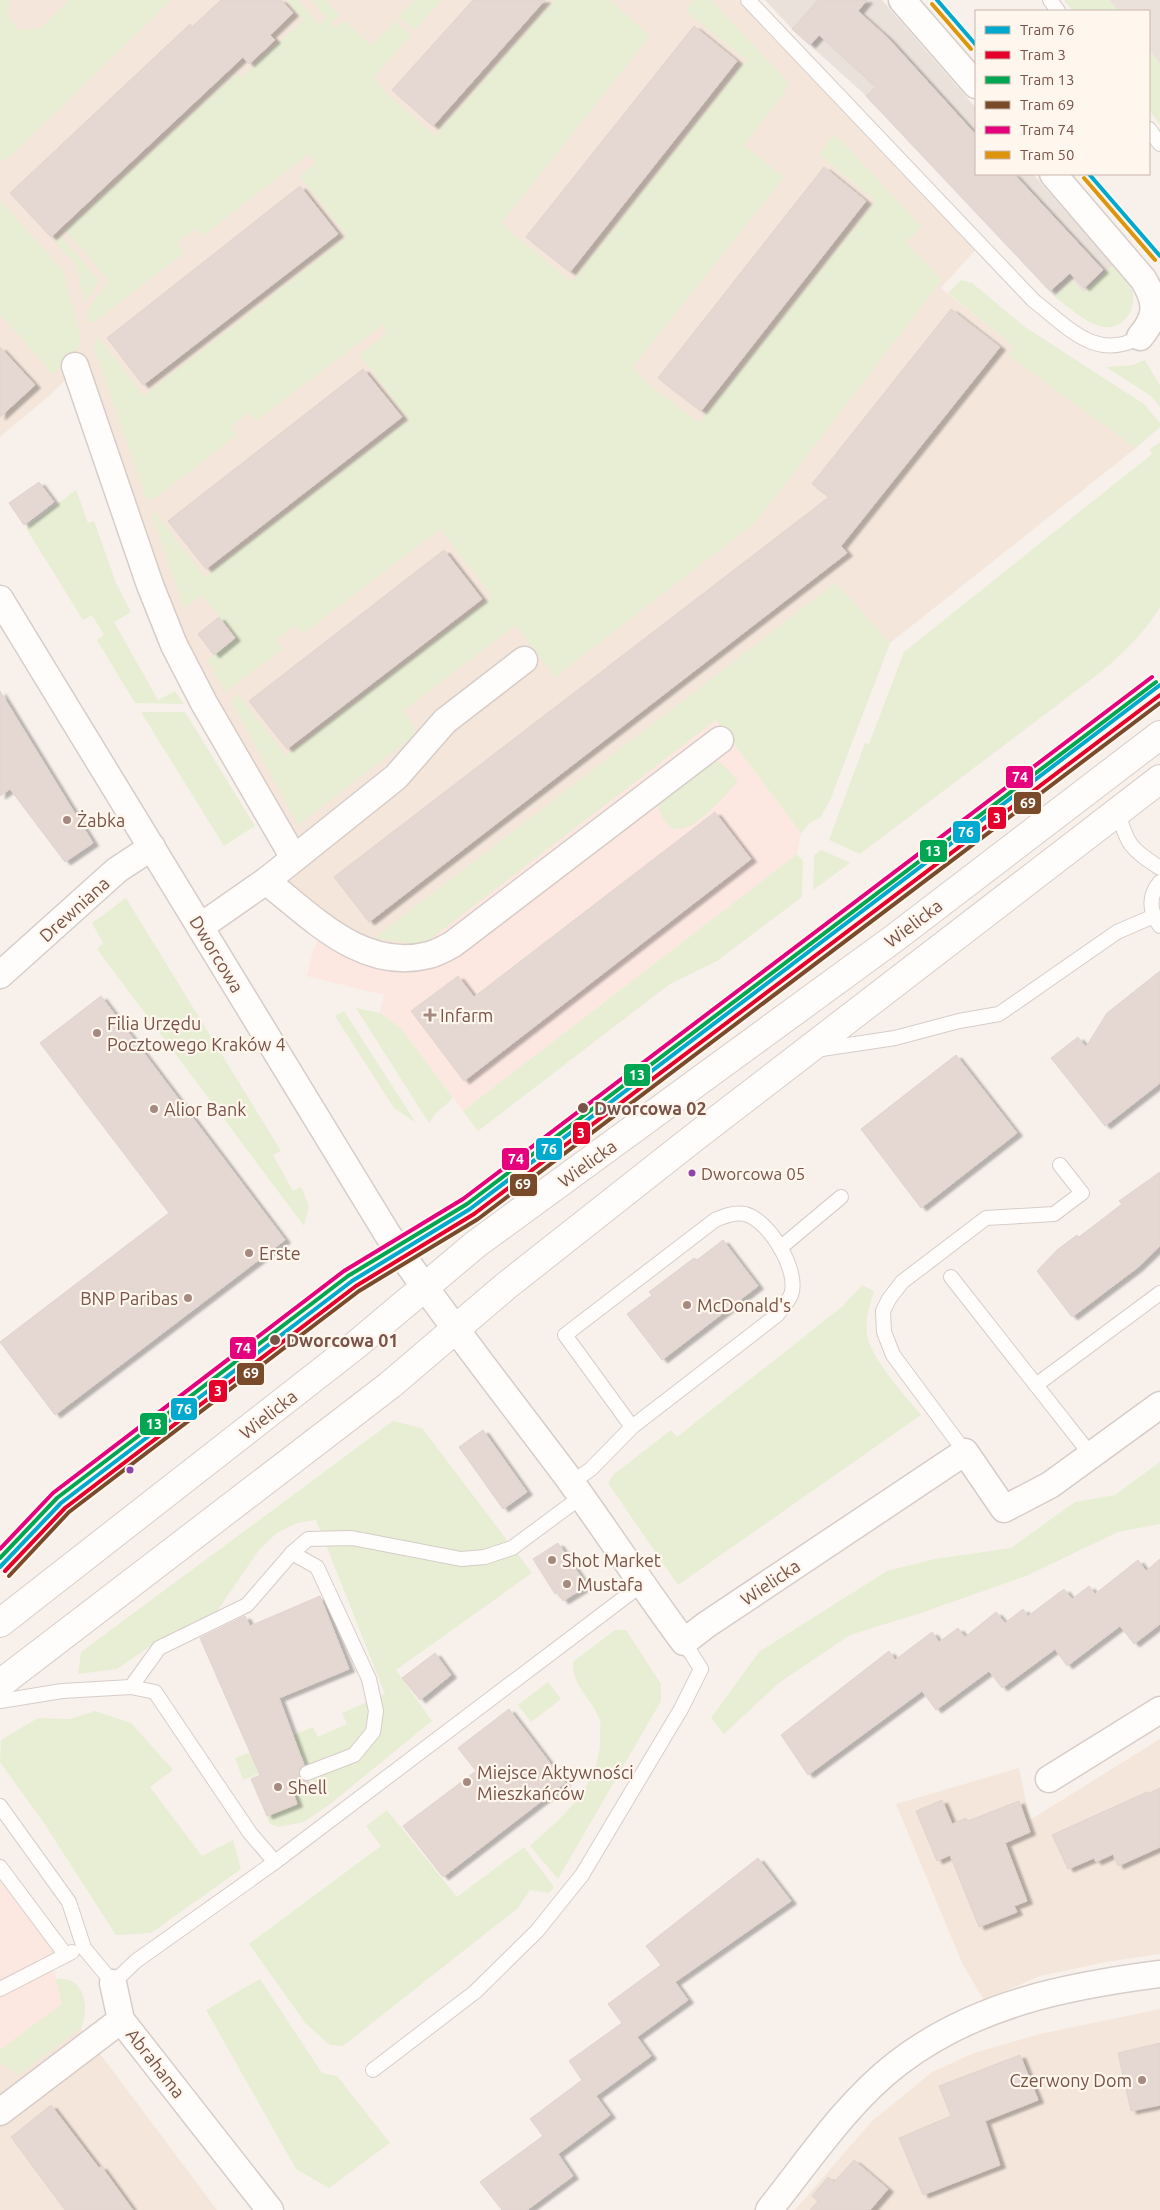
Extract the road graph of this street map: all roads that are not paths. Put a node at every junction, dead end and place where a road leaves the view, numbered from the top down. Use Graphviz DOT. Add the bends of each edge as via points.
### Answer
graph roads {
  1 [pos="748,0"];
  2 [pos="902,0"];
  3 [pos="975,84"];
  4 [pos="1150,131"];
  5 [pos="1160,144"];
  6 [pos="1054,175"];
  7 [pos="1140,337"];
  8 [pos="75,366"];
  9 [pos="0,599"];
  10 [pos="524,660"];
  11 [pos="1160,735"];
  12 [pos="720,740"];
  13 [pos="1160,779"];
  14 [pos="1118,812"];
  15 [pos="152,847"];
  16 [pos="294,858"];
  17 [pos="1160,868"];
  18 [pos="266,881"];
  19 [pos="1160,882"];
  20 [pos="1157,921"];
  21 [pos="200,927"];
  22 [pos="0,976"];
  23 [pos="805,1052"];
  24 [pos="1060,1165"];
  25 [pos="841,1197"];
  26 [pos="780,1248"];
  27 [pos="951,1277"];
  28 [pos="422,1287"];
  29 [pos="1160,1294"];
  30 [pos="456,1330"];
  31 [pos="1036,1385"];
  32 [pos="1160,1406"];
  33 [pos="632,1427"];
  34 [pos="965,1452"];
  35 [pos="1091,1455"];
  36 [pos="576,1490"];
  37 [pos="292,1553"];
  38 [pos="641,1585"];
  39 [pos="0,1623"];
  40 [pos="684,1642"];
  41 [pos="0,1684"];
  42 [pos="131,1687"];
  43 [pos="0,1700"];
  44 [pos="1160,1710"];
  45 [pos="307,1773"];
  46 [pos="1049,1779"];
  47 [pos="0,1806"];
  48 [pos="275,1862"];
  49 [pos="0,1867"];
  50 [pos="84,1948"];
  51 [pos="65,1954"];
  52 [pos="1160,1974"];
  53 [pos="113,1983"];
  54 [pos="0,1990"];
  55 [pos="121,2020"];
  56 [pos="373,2070"];
  57 [pos="0,2112"];
  58 [pos="270,2210"];
  59 [pos="769,2210"];
  1 -- 7 [label="lane" via="1034,301 1095,344 1126,345"];
  2 -- 3 [label="street"];
  4 -- 5 [label="lane"];
  6 -- 7 [label="street" via="1143,279 1152,294 1154,310 1150,325"];
  8 -- 16 [label="street" via="150,585 174,645"];
  9 -- 15 [label="street, Dworcowa"];
  10 -- 16 [label="street" via="445,721 396,777"];
  11 -- 28 [label="main road, Wielicka" via="963,886"];
  12 -- 18 [label="street" via="453,944 431,955 402,958 362,951 342,941"];
  13 -- 14 [label="main road, Wielicka"];
  14 -- 17 [label="lane" via="1126,839 1135,850"];
  14 -- 23 [label="main road, Wielicka"];
  15 -- 21 [label="street, Dworcowa"];
  15 -- 22 [label="street, Drewniana" via="117,870"];
  16 -- 18 [label="street"];
  18 -- 21 [label="street"];
  19 -- 20 [label="lane" via="1151,897"];
  20 -- 23 [label="lane" via="1118,932 999,1014 895,1038"];
  21 -- 28 [label="street, Dworcowa"];
  23 -- 30 [label="main road, Wielicka" via="506,1286"];
  24 -- 34 [label="lane" via="1082,1193 1054,1214 986,1218 902,1282 883,1311 884,1332 893,1355"];
  25 -- 26 [label="lane"];
  26 -- 33 [label="lane" via="793,1275 791,1295 778,1315"];
  26 -- 33 [label="lane" via="759,1221 745,1214 730,1214 715,1220 564,1335"];
  27 -- 31 [label="lane"];
  28 -- 30 [label="street, Dworcowa"];
  28 -- 39 [label="main road, Wielicka" via="349,1350"];
  29 -- 31 [label="lane"];
  30 -- 36 [label="street"];
  30 -- 41 [label="main road, Wielicka" via="384,1390"];
  31 -- 35 [label="lane"];
  32 -- 35 [label="street"];
  33 -- 36 [label="lane" via="591,1469"];
  34 -- 35 [label="street" via="1004,1509 1050,1485"];
  34 -- 40 [label="street, Wielicka"];
  36 -- 37 [label="lane" via="512,1548 485,1557 461,1559 352,1538 308,1539"];
  36 -- 38 [label="street"];
  37 -- 42 [label="lane" via="247,1605 159,1648"];
  37 -- 45 [label="lane" via="318,1567 369,1679 376,1711 373,1732 354,1755"];
  38 -- 40 [label="street"];
  38 -- 48 [label="lane"];
  40 -- 56 [label="lane" via="701,1669 582,1875 537,1931 475,1992"];
  42 -- 43 [label="lane" via="62,1691"];
  42 -- 48 [label="lane" via="156,1692 250,1833"];
  44 -- 46 [label="street"];
  47 -- 50 [label="lane, Abrahama" via="69,1902"];
  48 -- 53 [label="lane" via="136,1961"];
  49 -- 51 [label="lane"];
  50 -- 51 [label="lane"];
  50 -- 53 [label="lane, Abrahama"];
  51 -- 54 [label="lane"];
  52 -- 59 [label="street" via="1110,1980 1043,1995 989,2010 946,2031 898,2063 846,2112"];
  53 -- 55 [label="street, Abrahama"];
  55 -- 57 [label="street"];
  55 -- 58 [label="street, Abrahama"];
}
